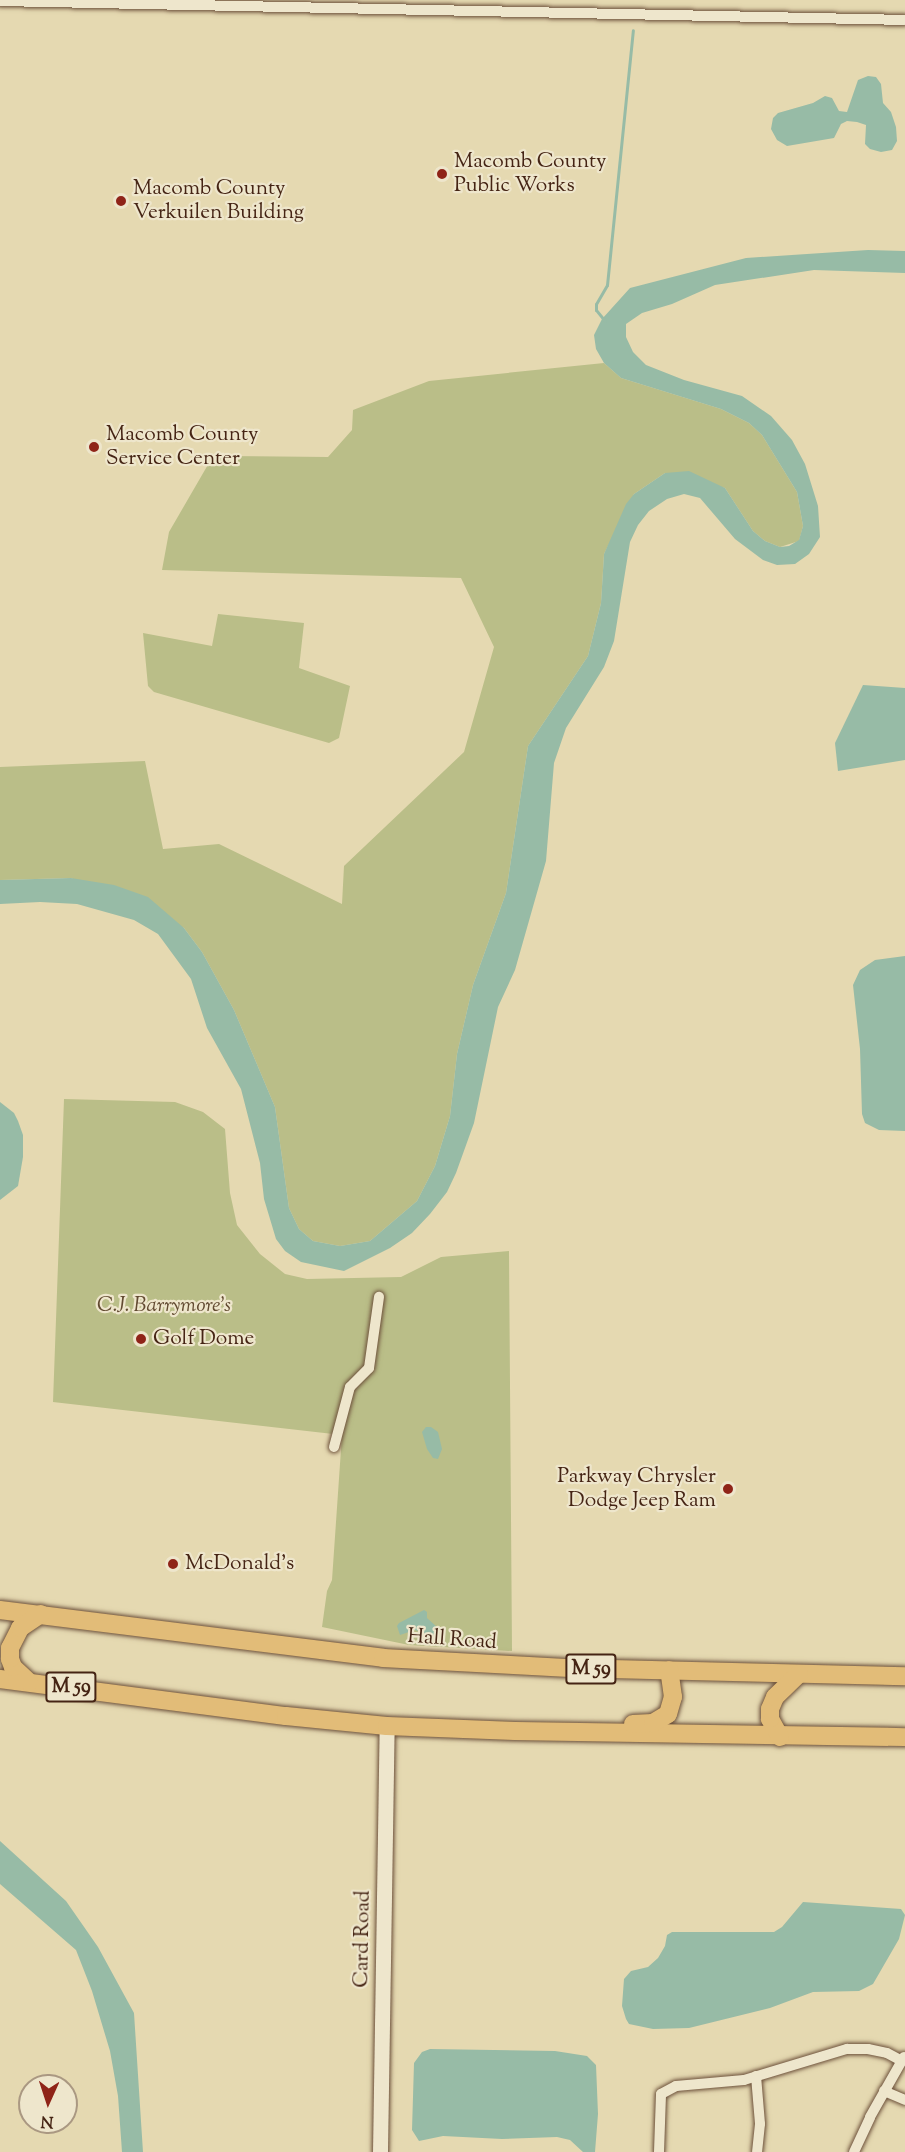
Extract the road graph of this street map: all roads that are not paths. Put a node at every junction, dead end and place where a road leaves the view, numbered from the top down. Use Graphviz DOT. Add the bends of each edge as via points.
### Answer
graph roads {
  1 [pos="0,1"];
  2 [pos="337,3"];
  3 [pos="905,20"];
  4 [pos="379,1297"];
  5 [pos="334,1447"];
  6 [pos="0,1610"];
  7 [pos="41,1614"];
  8 [pos="669,1670"];
  9 [pos="798,1674"];
  10 [pos="905,1676"];
  11 [pos="0,1679"];
  12 [pos="29,1682"];
  13 [pos="387,1726"];
  14 [pos="531,1731"];
  15 [pos="780,1737"];
  16 [pos="905,1737"];
  17 [pos="903,2059"];
  18 [pos="756,2076"];
  19 [pos="884,2091"];
  20 [pos="905,2100"];
  21 [pos="380,2152"];
  22 [pos="659,2152"];
  23 [pos="757,2152"];
  24 [pos="854,2152"];
  1 -- 2 [label="street"];
  2 -- 3 [label="street"];
  4 -- 5 [label="street" via="369,1368 350,1387"];
  6 -- 7 [label="highway, Hall Road / M 59"];
  7 -- 8 [label="highway, Hall Road / M 59" via="383,1658"];
  7 -- 12 [label="highway" via="20,1628 10,1648 13,1667"];
  8 -- 9 [label="highway, Hall Road / M 59"];
  8 -- 14 [label="highway" via="673,1702 662,1720 644,1724 555,1723"];
  9 -- 10 [label="highway, Hall Road / M 59"];
  9 -- 15 [label="highway" via="775,1697 771,1709 770,1719"];
  11 -- 12 [label="highway, M 59"];
  12 -- 13 [label="highway, M 59"];
  13 -- 14 [label="highway, M 59"];
  13 -- 21 [label="street, Card Road"];
  14 -- 15 [label="highway, M 59"];
  15 -- 16 [label="highway, M 59"];
  17 -- 18 [label="street" via="878,2051 847,2049"];
  17 -- 19 [label="street"];
  18 -- 22 [label="street" via="676,2086 662,2094"];
  18 -- 23 [label="street" via="760,2124"];
  19 -- 20 [label="street"];
  19 -- 24 [label="street"];
}
